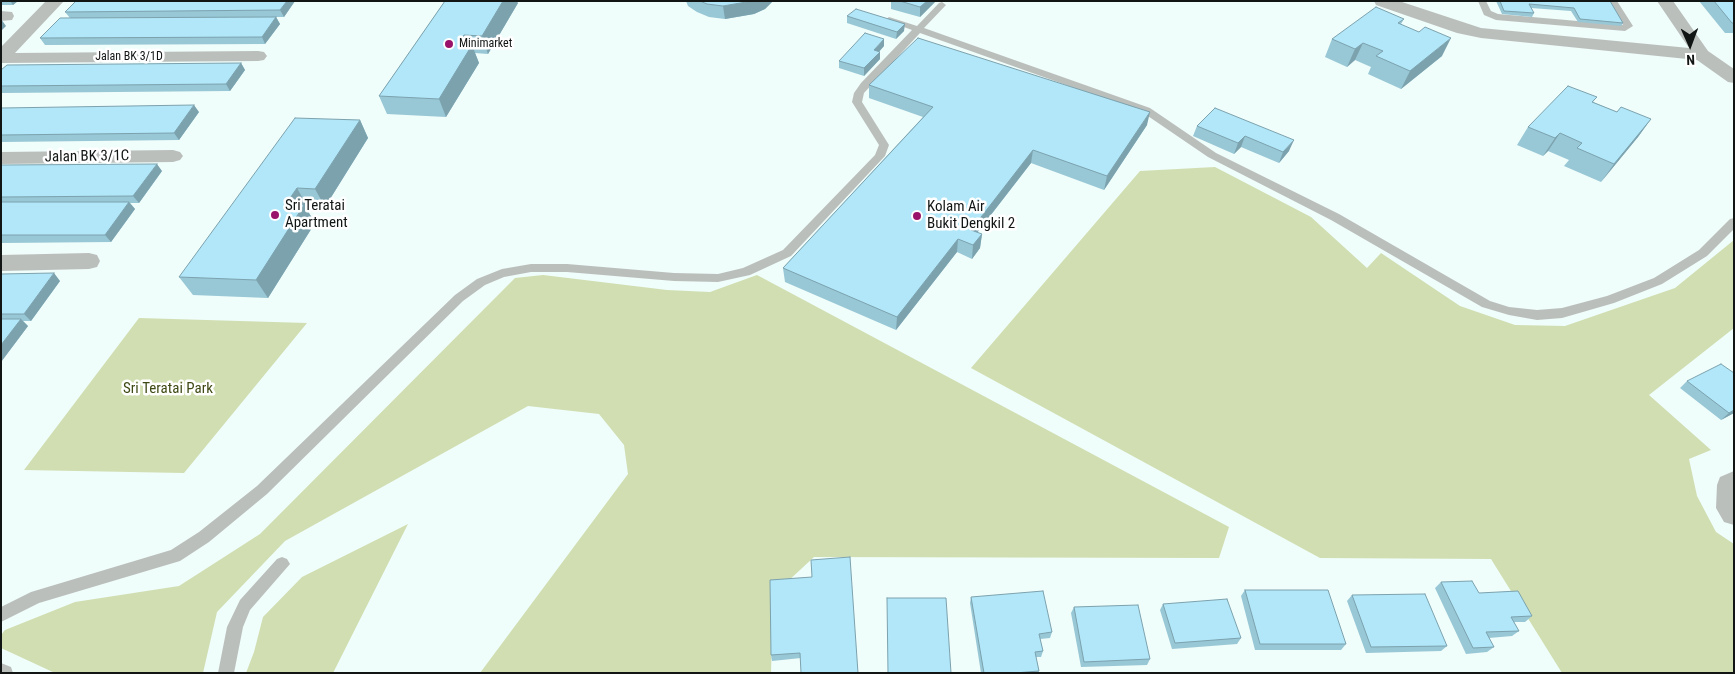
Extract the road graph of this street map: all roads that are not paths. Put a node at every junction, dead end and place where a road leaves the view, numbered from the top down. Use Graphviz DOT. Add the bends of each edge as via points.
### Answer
graph roads {
  1 [pos="56,1"];
  2 [pos="1382,1"];
  3 [pos="1440,1"];
  4 [pos="1482,1"];
  5 [pos="1612,1"];
  6 [pos="1665,1"];
  7 [pos="942,4"];
  8 [pos="877,17"];
  9 [pos="1552,22"];
  10 [pos="1452,25"];
  11 [pos="918,29"];
  12 [pos="1547,39"];
  13 [pos="1702,55"];
  14 [pos="258,56"];
  15 [pos="1,58"];
  16 [pos="1734,78"];
  17 [pos="173,156"];
  18 [pos="1,158"];
  19 [pos="1734,222"];
  20 [pos="88,261"];
  21 [pos="1,263"];
  22 [pos="1734,482"];
  23 [pos="1734,513"];
  24 [pos="282,564"];
  25 [pos="1,616"];
  26 [pos="1,671"];
  27 [pos="5,673"];
  28 [pos="226,673"];
  1 -- 15 [label="street"];
  2 -- 10 [label="street"];
  3 -- 10 [label="street"];
  4 -- 9 [label="lane" via="1487,12 1496,17"];
  5 -- 9 [label="lane" via="1628,26 1625,28 1564,20"];
  6 -- 13 [label="street"];
  7 -- 11 [label="lane"];
  8 -- 11 [label="lane"];
  9 -- 12 [label="lane"];
  10 -- 12 [label="street" via="1481,33"];
  11 -- 19 [label="lane" via="1146,110 1212,155 1335,217 1486,304 1510,311 1536,315 1562,313 1610,300 1658,281 1703,253"];
  11 -- 25 [label="lane" via="859,93 857,102 884,145 880,156 787,254 746,272 718,278 531,268 502,273 481,282 459,298 262,490 204,537 175,556 36,597"];
  12 -- 13 [label="street"];
  13 -- 16 [label="street"];
  14 -- 15 [label="street, Jalan BK 3/1D"];
  17 -- 18 [label="street, Jalan BK 3/1C"];
  20 -- 21 [label="street"];
  22 -- 23 [label="street" via="1730,485 1730,508"];
  24 -- 28 [label="lane" via="245,605 235,627"];
  26 -- 27 [label="lane"];
}
